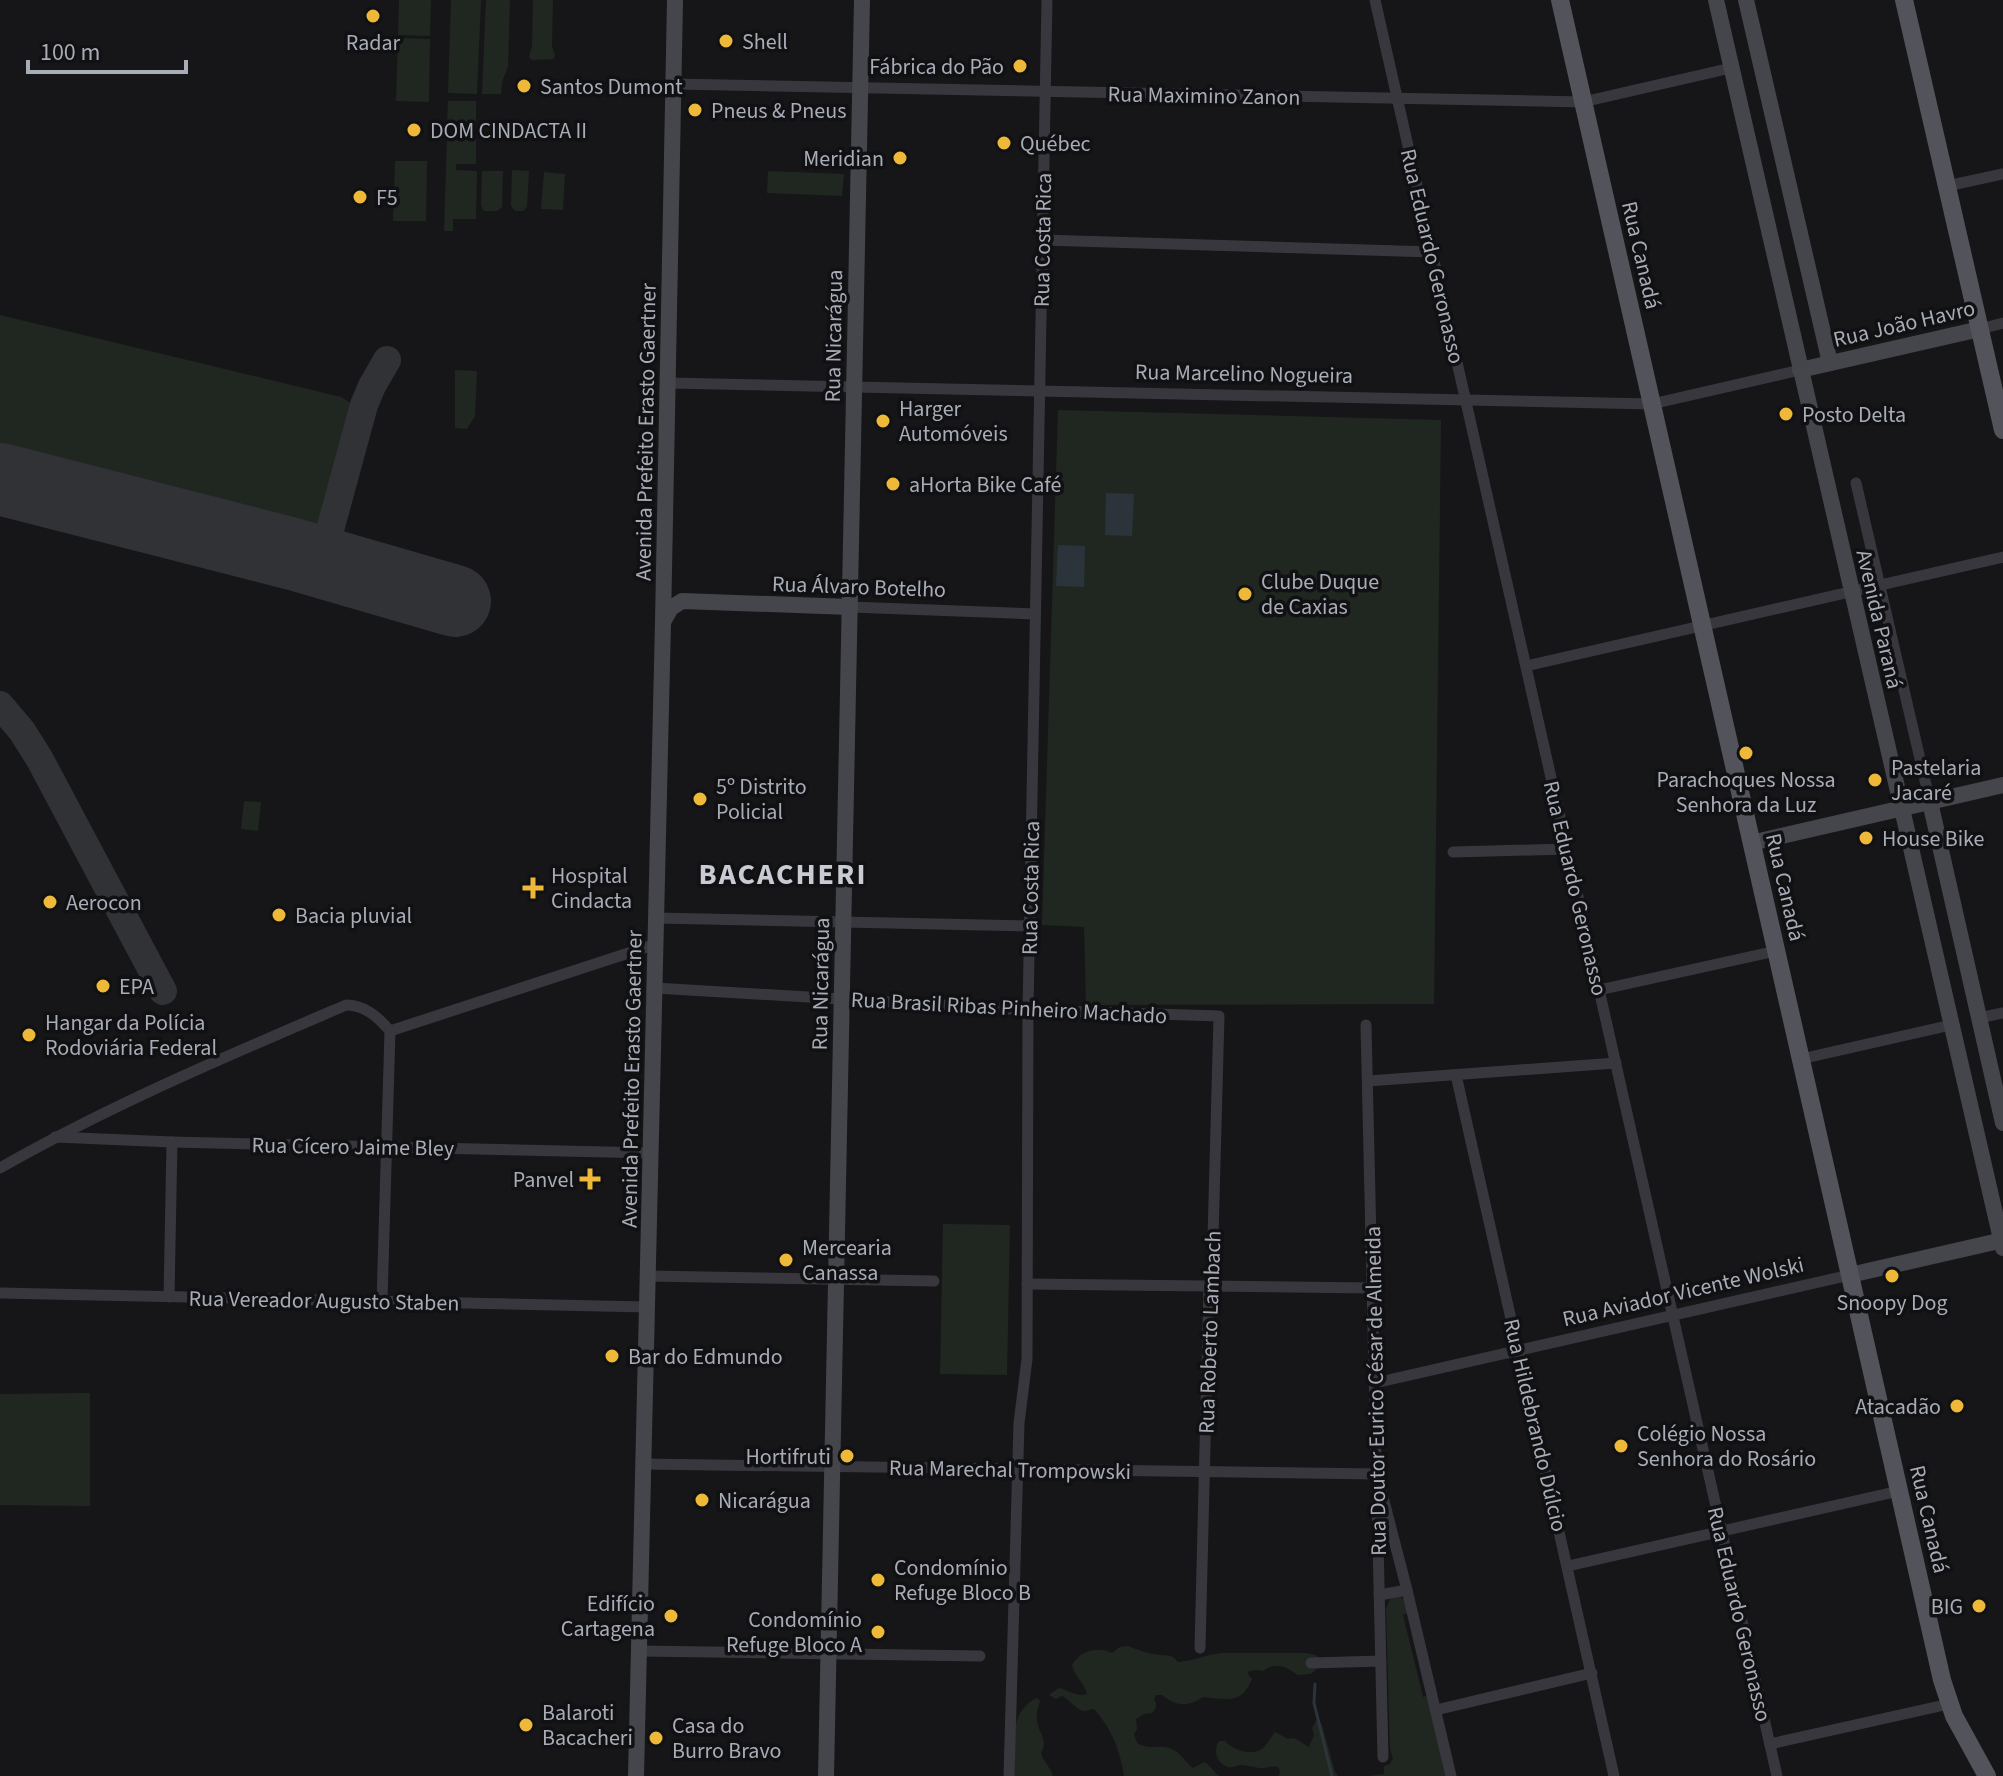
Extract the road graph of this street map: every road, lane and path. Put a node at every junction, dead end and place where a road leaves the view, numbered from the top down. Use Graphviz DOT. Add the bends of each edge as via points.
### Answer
graph roads {
  1 [pos="675,0"];
  2 [pos="862,0"];
  3 [pos="1047,0"];
  4 [pos="1375,0"];
  5 [pos="1560,0"];
  6 [pos="1716,0"];
  7 [pos="1746,0"];
  8 [pos="1904,0"];
  9 [pos="1731,68"];
  10 [pos="673,84"];
  11 [pos="860,88"];
  12 [pos="1045,91"];
  13 [pos="1398,99"];
  14 [pos="1583,102"];
  15 [pos="2003,174"];
  16 [pos="1947,186"];
  17 [pos="1042,240"];
  18 [pos="1432,252"];
  19 [pos="2003,323"];
  20 [pos="1980,329"];
  21 [pos="1815,366"];
  22 [pos="668,383"];
  23 [pos="854,387"];
  24 [pos="1040,391"];
  25 [pos="1466,400"];
  26 [pos="1652,404"];
  27 [pos="2003,430"];
  28 [pos="1856,483"];
  29 [pos="2003,557"];
  30 [pos="664,579"];
  31 [pos="1879,585"];
  32 [pos="1859,590"];
  33 [pos="682,601"];
  34 [pos="850,607"];
  35 [pos="1035,614"];
  36 [pos="663,622"];
  37 [pos="1702,626"];
  38 [pos="1526,666"];
  39 [pos="2003,785"];
  40 [pos="1930,802"];
  41 [pos="1901,808"];
  42 [pos="1751,843"];
  43 [pos="1567,849"];
  44 [pos="1453,852"];
  45 [pos="656,918"];
  46 [pos="844,922"];
  47 [pos="1029,926"];
  48 [pos="656,944"];
  49 [pos="1776,951"];
  50 [pos="655,988"];
  51 [pos="1599,990"];
  52 [pos="842,999"];
  53 [pos="1028,1010"];
  54 [pos="2003,1013"];
  55 [pos="1219,1016"];
  56 [pos="1979,1018"];
  57 [pos="1366,1025"];
  58 [pos="1951,1025"];
  59 [pos="390,1031"];
  60 [pos="1801,1059"];
  61 [pos="1616,1063"];
  62 [pos="1456,1075"];
  63 [pos="1368,1081"];
  64 [pos="2003,1123"];
  65 [pos="55,1137"];
  66 [pos="172,1142"];
  67 [pos="387,1147"];
  68 [pos="651,1153"];
  69 [pos="0,1168"];
  70 [pos="2002,1243"];
  71 [pos="1850,1275"];
  72 [pos="648,1276"];
  73 [pos="836,1279"];
  74 [pos="934,1281"];
  75 [pos="1027,1284"];
  76 [pos="1209,1286"];
  77 [pos="1372,1288"];
  78 [pos="0,1293"];
  79 [pos="169,1297"];
  80 [pos="382,1301"];
  81 [pos="647,1307"];
  82 [pos="1673,1315"];
  83 [pos="1519,1351"];
  84 [pos="1375,1383"];
  85 [pos="644,1464"];
  86 [pos="833,1467"];
  87 [pos="1018,1469"];
  88 [pos="1204,1472"];
  89 [pos="1377,1474"];
  90 [pos="1899,1491"];
  91 [pos="1721,1532"];
  92 [pos="1568,1566"];
  93 [pos="1407,1590"];
  94 [pos="1379,1595"];
  95 [pos="1200,1648"];
  96 [pos="639,1651"];
  97 [pos="829,1653"];
  98 [pos="980,1656"];
  99 [pos="1381,1661"];
  100 [pos="1311,1663"];
  101 [pos="1592,1673"];
  102 [pos="1949,1704"];
  103 [pos="1436,1710"];
  104 [pos="1770,1744"];
  105 [pos="1383,1757"];
  106 [pos="636,1776"];
  107 [pos="826,1776"];
  108 [pos="1009,1776"];
  109 [pos="1451,1776"];
  110 [pos="1614,1776"];
  111 [pos="1777,1776"];
  112 [pos="1987,1776"];
  1 -- 10 [label="main road, Avenida Prefeito Erasto Gaertner"];
  2 -- 11 [label="main road, Rua Nicarágua"];
  3 -- 12 [label="street, Rua Costa Rica"];
  4 -- 13 [label="street, Rua Eduardo Geronasso"];
  5 -- 14 [label="main road, Rua Canadá"];
  6 -- 9 [label="main road, Avenida Paraná"];
  7 -- 21 [label="main road, Avenida Paraná"];
  8 -- 16 [label="main road"];
  9 -- 14 [label="street, Rua Maximino Zanon"];
  9 -- 21 [label="main road, Avenida Paraná"];
  10 -- 11 [label="street, Rua Maximino Zanon"];
  10 -- 22 [label="main road, Avenida Prefeito Erasto Gaertner"];
  11 -- 12 [label="street, Rua Maximino Zanon"];
  11 -- 23 [label="main road, Rua Nicarágua"];
  12 -- 13 [label="street, Rua Maximino Zanon"];
  12 -- 17 [label="street, Rua Costa Rica"];
  13 -- 14 [label="street, Rua Maximino Zanon"];
  13 -- 18 [label="street, Rua Eduardo Geronasso"];
  14 -- 26 [label="main road, Rua Canadá"];
  15 -- 16 [label="street"];
  16 -- 20 [label="main road"];
  17 -- 18 [label="street"];
  17 -- 24 [label="street, Rua Costa Rica"];
  18 -- 25 [label="street, Rua Eduardo Geronasso"];
  19 -- 20 [label="street, Rua João Havro"];
  20 -- 21 [label="main road, Rua João Havro"];
  20 -- 27 [label="main road"];
  21 -- 26 [label="street, Rua Marcelino Nogueira"];
  21 -- 32 [label="main road, Avenida Paraná"];
  22 -- 23 [label="street, Rua Marcelino Nogueira"];
  22 -- 30 [label="main road, Avenida Prefeito Erasto Gaertner"];
  23 -- 24 [label="street, Rua Marcelino Nogueira"];
  23 -- 34 [label="main road, Rua Nicarágua"];
  24 -- 25 [label="street, Rua Marcelino Nogueira"];
  24 -- 35 [label="street, Rua Costa Rica"];
  25 -- 26 [label="street, Rua Marcelino Nogueira"];
  25 -- 38 [label="street, Rua Eduardo Geronasso"];
  26 -- 37 [label="main road, Rua Canadá"];
  28 -- 31 [label="street, Avenida Paraná"];
  29 -- 31 [label="street"];
  30 -- 33 [label="main road"];
  30 -- 36 [label="main road, Avenida Prefeito Erasto Gaertner"];
  31 -- 32 [label="street"];
  31 -- 40 [label="street, Avenida Paraná"];
  32 -- 37 [label="street"];
  32 -- 41 [label="main road, Avenida Paraná"];
  33 -- 34 [label="main road, Rua Álvaro Botelho"];
  33 -- 36 [label="main road"];
  34 -- 35 [label="street, Rua Álvaro Botelho"];
  34 -- 46 [label="main road, Rua Nicarágua"];
  35 -- 47 [label="street, Rua Costa Rica"];
  36 -- 45 [label="main road, Avenida Prefeito Erasto Gaertner"];
  37 -- 38 [label="street"];
  37 -- 42 [label="main road, Rua Canadá"];
  38 -- 43 [label="street, Rua Eduardo Geronasso"];
  39 -- 40 [label="main road"];
  40 -- 41 [label="main road"];
  40 -- 56 [label="main road, Avenida Paraná"];
  41 -- 42 [label="main road"];
  41 -- 58 [label="main road, Avenida Paraná"];
  42 -- 49 [label="main road, Rua Canadá"];
  43 -- 44 [label="street"];
  43 -- 51 [label="street, Rua Eduardo Geronasso"];
  45 -- 46 [label="street"];
  45 -- 48 [label="main road, Avenida Prefeito Erasto Gaertner"];
  46 -- 47 [label="street"];
  46 -- 52 [label="main road, Rua Nicarágua"];
  47 -- 53 [label="street, Rua Costa Rica"];
  48 -- 50 [label="main road, Avenida Prefeito Erasto Gaertner"];
  48 -- 59 [label="street"];
  49 -- 51 [label="street"];
  49 -- 60 [label="main road, Rua Canadá"];
  50 -- 52 [label="street, Rua Brasil Ribas Pinheiro Machado"];
  50 -- 68 [label="main road, Avenida Prefeito Erasto Gaertner"];
  51 -- 61 [label="street, Rua Eduardo Geronasso"];
  52 -- 53 [label="street, Rua Brasil Ribas Pinheiro Machado"];
  52 -- 73 [label="main road, Rua Nicarágua"];
  53 -- 55 [label="street, Rua Brasil Ribas Pinheiro Machado"];
  53 -- 75 [label="street, Rua Costa Rica"];
  54 -- 56 [label="street"];
  55 -- 76 [label="street, Rua Roberto Lambach"];
  56 -- 64 [label="main road, Avenida Paraná"];
  57 -- 63 [label="street, Rua Doutor Eurico César de Almeida"];
  58 -- 60 [label="street"];
  58 -- 70 [label="main road, Avenida Paraná"];
  59 -- 65 [label="street" via="371,1013 346,1005 164,1083"];
  59 -- 67 [label="street"];
  60 -- 71 [label="main road, Rua Canadá"];
  61 -- 62 [label="street"];
  61 -- 82 [label="street, Rua Eduardo Geronasso"];
  62 -- 63 [label="street"];
  62 -- 83 [label="street, Rua Hildebrando Dúlcio"];
  63 -- 77 [label="street, Rua Doutor Eurico César de Almeida"];
  65 -- 66 [label="street, Rua Cícero Jaime Bley"];
  65 -- 69 [label="street"];
  66 -- 67 [label="street, Rua Cícero Jaime Bley"];
  66 -- 79 [label="street"];
  67 -- 68 [label="street, Rua Cícero Jaime Bley"];
  67 -- 80 [label="street"];
  68 -- 72 [label="main road, Avenida Prefeito Erasto Gaertner"];
  70 -- 71 [label="main road, Rua Aviador Vicente Wolski"];
  71 -- 82 [label="street, Rua Aviador Vicente Wolski"];
  71 -- 90 [label="main road, Rua Canadá"];
  72 -- 73 [label="street"];
  72 -- 81 [label="main road, Avenida Prefeito Erasto Gaertner"];
  73 -- 74 [label="street"];
  73 -- 86 [label="main road, Rua Nicarágua"];
  75 -- 76 [label="street"];
  75 -- 87 [label="street, Rua Costa Rica"];
  76 -- 77 [label="street"];
  76 -- 88 [label="street, Rua Roberto Lambach"];
  77 -- 84 [label="street, Rua Doutor Eurico César de Almeida"];
  78 -- 79 [label="street, Rua Vereador Augusto Staben"];
  79 -- 80 [label="street, Rua Vereador Augusto Staben"];
  80 -- 81 [label="street, Rua Vereador Augusto Staben"];
  81 -- 85 [label="main road, Avenida Prefeito Erasto Gaertner"];
  82 -- 83 [label="street, Rua Aviador Vicente Wolski"];
  82 -- 91 [label="street, Rua Eduardo Geronasso"];
  83 -- 84 [label="street, Rua Aviador Vicente Wolski"];
  83 -- 92 [label="street, Rua Hildebrando Dúlcio"];
  84 -- 89 [label="street, Rua Doutor Eurico César de Almeida"];
  85 -- 86 [label="street, Rua Marechal Trompowski"];
  85 -- 96 [label="main road, Avenida Prefeito Erasto Gaertner"];
  86 -- 87 [label="street, Rua Marechal Trompowski"];
  86 -- 97 [label="main road, Rua Nicarágua"];
  87 -- 88 [label="street, Rua Marechal Trompowski"];
  87 -- 108 [label="street, Rua Costa Rica"];
  88 -- 89 [label="street, Rua Marechal Trompowski"];
  88 -- 95 [label="street, Rua Roberto Lambach"];
  89 -- 93 [label="street"];
  89 -- 94 [label="street, Rua Doutor Eurico César de Almeida"];
  90 -- 91 [label="street"];
  90 -- 102 [label="main road, Rua Canadá"];
  91 -- 92 [label="street"];
  91 -- 104 [label="street, Rua Eduardo Geronasso"];
  92 -- 101 [label="street, Rua Hildebrando Dúlcio"];
  93 -- 94 [label="street"];
  93 -- 103 [label="street"];
  94 -- 99 [label="street, Rua Doutor Eurico César de Almeida"];
  96 -- 97 [label="street"];
  96 -- 106 [label="main road, Avenida Prefeito Erasto Gaertner"];
  97 -- 98 [label="street"];
  97 -- 107 [label="main road, Rua Nicarágua"];
  99 -- 100 [label="street"];
  99 -- 105 [label="street, Rua Doutor Eurico César de Almeida"];
  101 -- 103 [label="street"];
  101 -- 110 [label="street, Rua Hildebrando Dúlcio"];
  102 -- 104 [label="street"];
  102 -- 112 [label="main road, Rua Canadá"];
  103 -- 109 [label="street"];
  104 -- 111 [label="street, Rua Eduardo Geronasso"];
}
